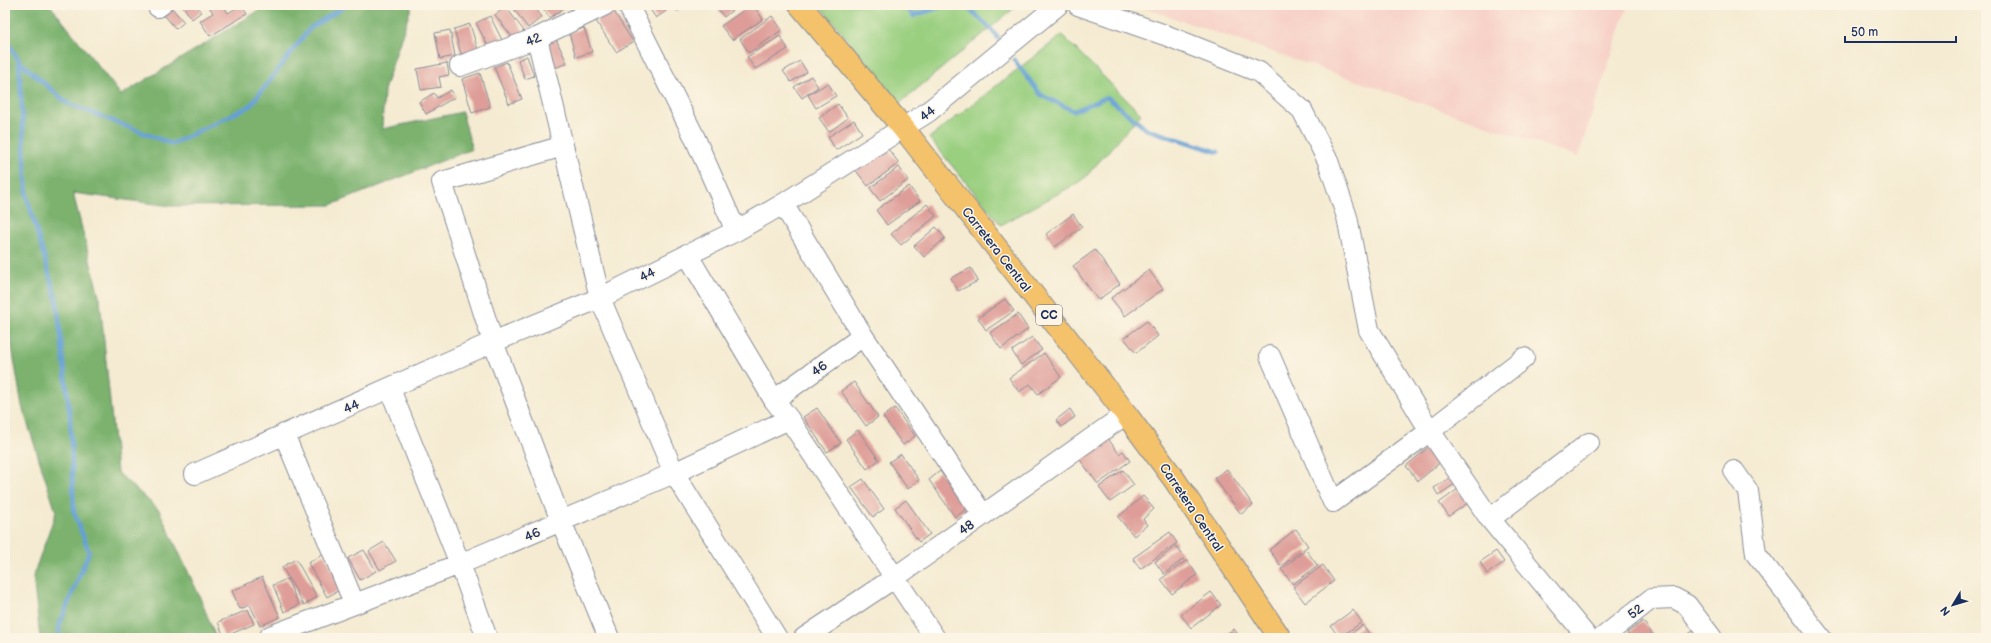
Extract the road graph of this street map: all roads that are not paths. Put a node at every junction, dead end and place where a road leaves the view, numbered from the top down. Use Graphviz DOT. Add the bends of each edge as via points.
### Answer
graph roads {
  1 [pos="605,5"];
  2 [pos="628,5"];
  3 [pos="800,5"];
  4 [pos="1058,5"];
  5 [pos="1078,5"];
  6 [pos="537,38"];
  7 [pos="460,66"];
  8 [pos="904,129"];
  9 [pos="563,146"];
  10 [pos="783,204"];
  11 [pos="736,231"];
  12 [pos="687,254"];
  13 [pos="600,298"];
  14 [pos="864,336"];
  15 [pos="493,342"];
  16 [pos="1270,356"];
  17 [pos="1524,358"];
  18 [pos="390,389"];
  19 [pos="774,400"];
  20 [pos="1126,414"];
  21 [pos="789,419"];
  22 [pos="1430,431"];
  23 [pos="284,434"];
  24 [pos="1589,443"];
  25 [pos="1734,471"];
  26 [pos="674,473"];
  27 [pos="195,474"];
  28 [pos="983,515"];
  29 [pos="1490,519"];
  30 [pos="561,521"];
  31 [pos="460,564"];
  32 [pos="894,578"];
  33 [pos="354,603"];
  34 [pos="270,636"];
  35 [pos="487,638"];
  36 [pos="609,638"];
  37 [pos="777,638"];
  38 [pos="804,638"];
  39 [pos="935,638"];
  40 [pos="1280,638"];
  41 [pos="1588,638"];
  42 [pos="1602,638"];
  43 [pos="1712,638"];
  44 [pos="1821,638"];
  1 -- 6 [label="street, 42"];
  2 -- 11 [label="street" via="694,136"];
  3 -- 8 [label="highway, Carretera Central / CC"];
  4 -- 8 [label="street, 44"];
  5 -- 22 [label="street" via="1165,35 1259,72 1302,110 1328,161 1347,217 1369,330"];
  6 -- 7 [label="street, 42"];
  6 -- 9 [label="street"];
  8 -- 10 [label="street, 44"];
  8 -- 20 [label="highway, Carretera Central / CC"];
  9 -- 13 [label="street"];
  9 -- 15 [label="street" via="442,182"];
  10 -- 11 [label="street, 44"];
  10 -- 14 [label="street"];
  11 -- 12 [label="street, 44"];
  12 -- 13 [label="street, 44"];
  12 -- 19 [label="street"];
  13 -- 15 [label="street, 44"];
  13 -- 26 [label="street"];
  14 -- 19 [label="street, 46"];
  14 -- 28 [label="street"];
  15 -- 18 [label="street, 44"];
  15 -- 30 [label="street"];
  16 -- 22 [label="street" via="1333,502"];
  17 -- 22 [label="street"];
  18 -- 23 [label="street, 44"];
  18 -- 31 [label="street"];
  19 -- 21 [label="street"];
  20 -- 28 [label="street, 48"];
  20 -- 40 [label="highway, Carretera Central / CC" via="1174,479"];
  21 -- 26 [label="street, 46"];
  21 -- 32 [label="street"];
  22 -- 29 [label="street"];
  23 -- 27 [label="street, 44"];
  23 -- 33 [label="street"];
  24 -- 29 [label="street"];
  25 -- 44 [label="street" via="1748,490 1756,554"];
  26 -- 30 [label="street, 46"];
  26 -- 37 [label="street"];
  28 -- 32 [label="street, 48"];
  29 -- 41 [label="street"];
  30 -- 31 [label="street, 46"];
  30 -- 36 [label="street"];
  31 -- 33 [label="street, 46"];
  31 -- 35 [label="street"];
  32 -- 38 [label="street, 48"];
  32 -- 39 [label="street"];
  33 -- 34 [label="street, 46"];
  42 -- 43 [label="street, 52" via="1651,598 1674,598 1687,605"];
}
